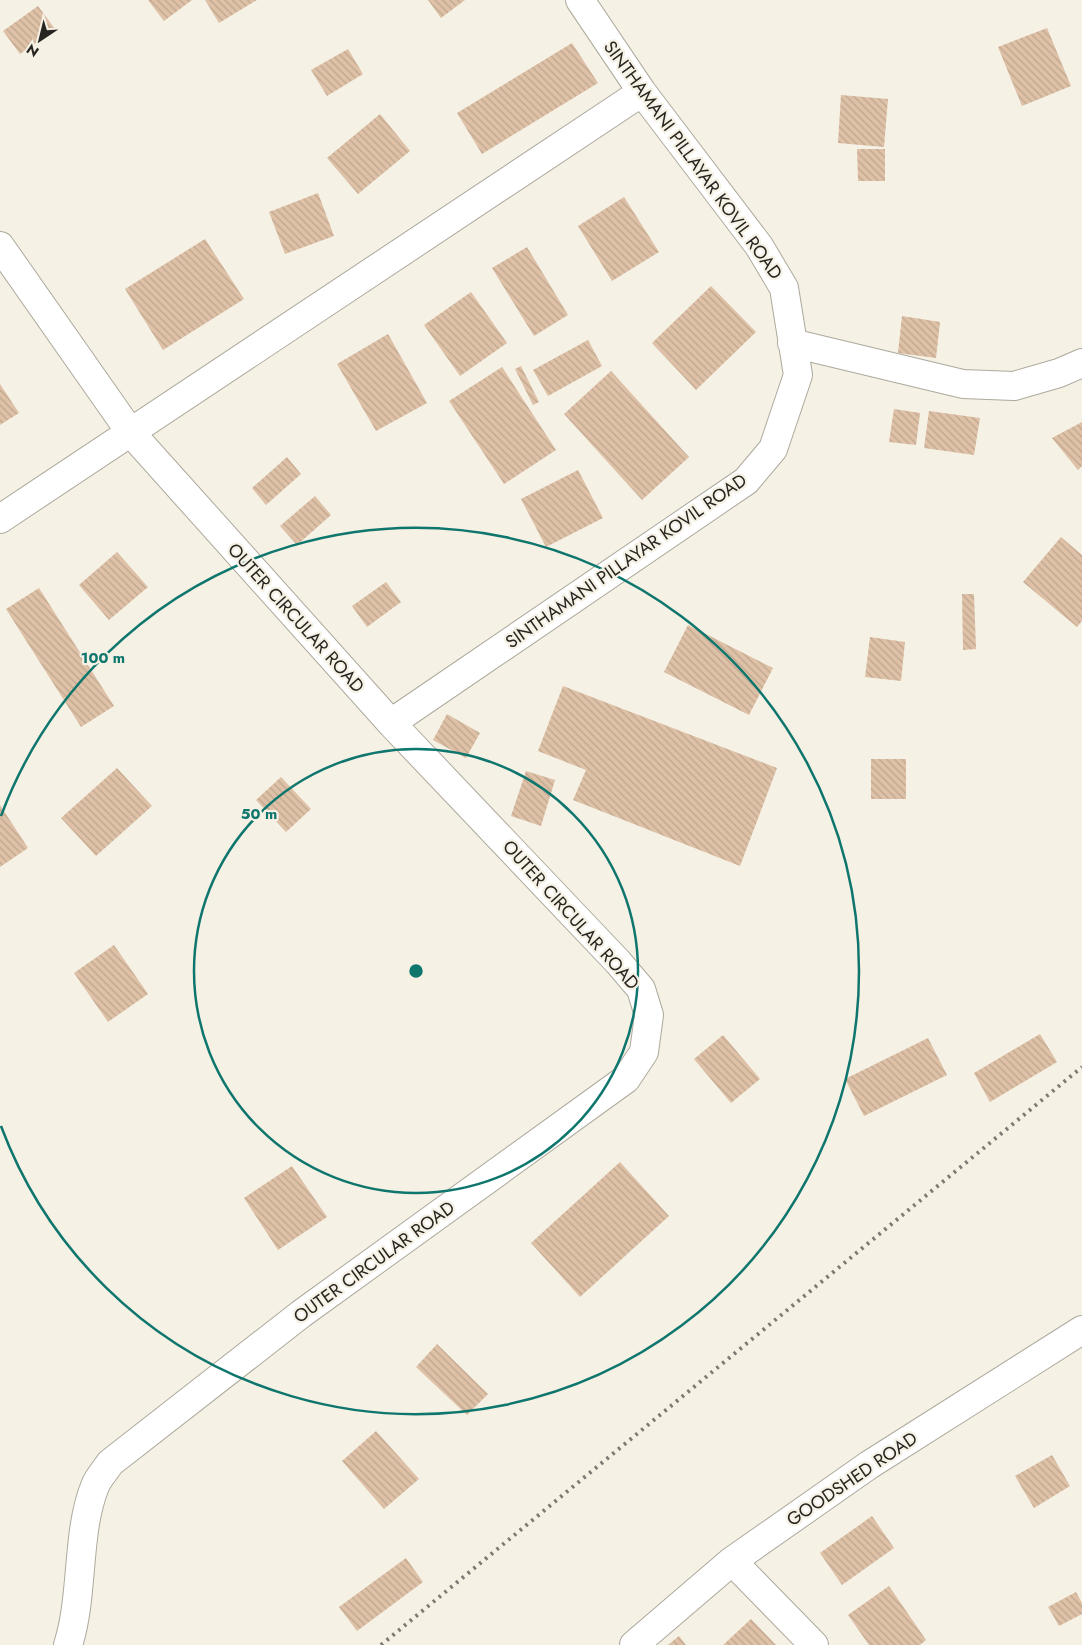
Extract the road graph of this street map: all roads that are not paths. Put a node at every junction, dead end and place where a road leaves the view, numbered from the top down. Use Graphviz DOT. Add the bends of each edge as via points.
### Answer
graph roads {
  1 [pos="580,0"];
  2 [pos="642,92"];
  3 [pos="0,246"];
  4 [pos="792,343"];
  5 [pos="1082,363"];
  6 [pos="131,434"];
  7 [pos="0,519"];
  8 [pos="390,723"];
  9 [pos="1082,1330"];
  10 [pos="732,1561"];
  11 [pos="68,1645"];
  12 [pos="634,1645"];
  13 [pos="814,1645"];
  1 -- 2 [label="street, SINTHAMANI PILLAYAR KOVIL ROAD"];
  2 -- 4 [label="street, SINTHAMANI PILLAYAR KOVIL ROAD" via="764,255 784,288"];
  2 -- 6 [label="street"];
  3 -- 6 [label="street, OUTER CIRCULAR ROAD"];
  4 -- 5 [label="street" via="963,384 1014,386"];
  4 -- 8 [label="street, SINTHAMANI PILLAYAR KOVIL ROAD" via="798,375 788,408 773,449 746,481"];
  6 -- 7 [label="street"];
  6 -- 8 [label="street, OUTER CIRCULAR ROAD"];
  8 -- 11 [label="street, OUTER CIRCULAR ROAD" via="641,989 649,1015 644,1052 626,1079 301,1314 110,1464 96,1484 89,1504 74,1624"];
  9 -- 10 [label="street, GOODSHED ROAD" via="869,1465"];
  10 -- 12 [label="street, GOODSHED ROAD"];
  10 -- 13 [label="street"];
}
